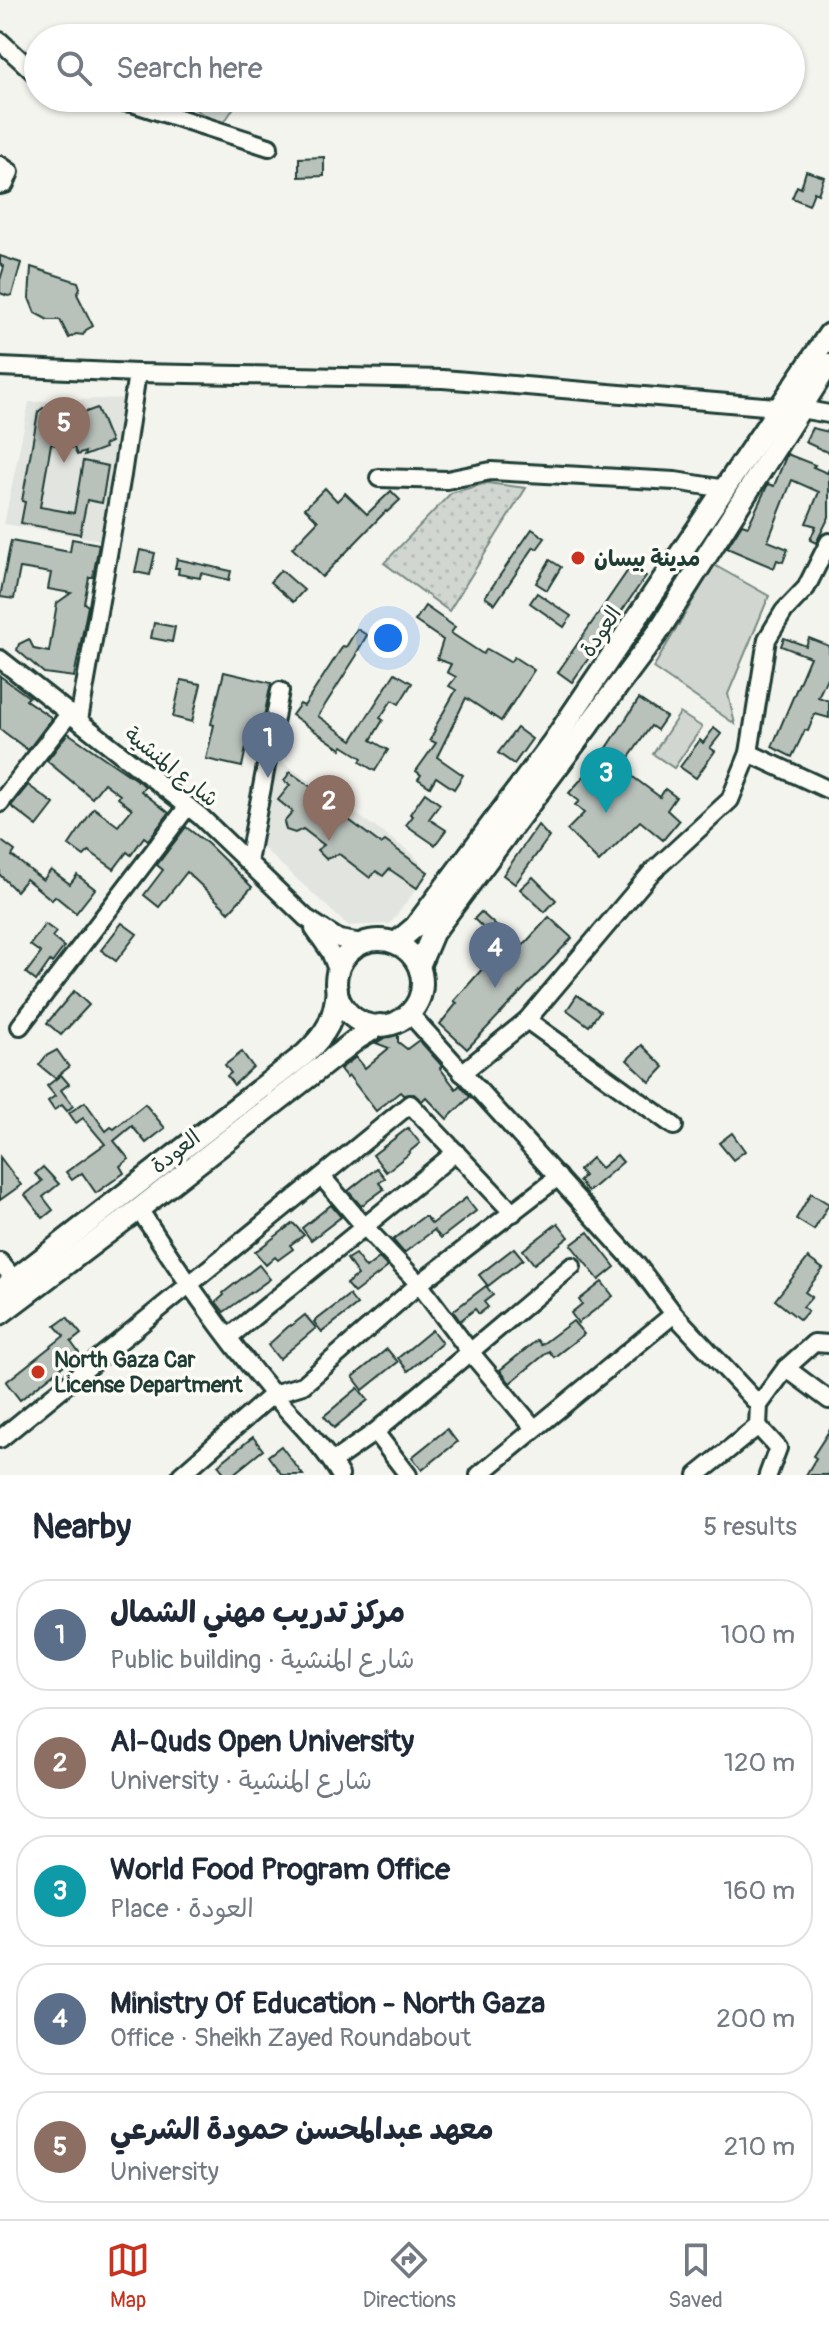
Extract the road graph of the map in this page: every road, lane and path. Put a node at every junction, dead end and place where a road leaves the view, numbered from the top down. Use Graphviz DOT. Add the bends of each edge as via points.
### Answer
graph roads {
  1 [pos="0,41"];
  2 [pos="24,63"];
  3 [pos="160,112"];
  4 [pos="269,147"];
  5 [pos="0,165"];
  6 [pos="0,185"];
  7 [pos="829,334"];
  8 [pos="829,364"];
  9 [pos="0,367"];
  10 [pos="137,373"];
  11 [pos="790,408"];
  12 [pos="829,414"];
  13 [pos="379,478"];
  14 [pos="726,489"];
  15 [pos="829,542"];
  16 [pos="0,659"];
  17 [pos="280,691"];
  18 [pos="74,716"];
  19 [pos="749,753"];
  20 [pos="6,782"];
  21 [pos="829,790"];
  22 [pos="0,803"];
  23 [pos="188,806"];
  24 [pos="248,862"];
  25 [pos="306,918"];
  26 [pos="362,943"];
  27 [pos="396,943"];
  28 [pos="419,966"];
  29 [pos="338,981"];
  30 [pos="409,1013"];
  31 [pos="527,1020"];
  32 [pos="380,1025"];
  33 [pos="20,1026"];
  34 [pos="462,1073"];
  35 [pos="674,1126"];
  36 [pos="456,1152"];
  37 [pos="322,1177"];
  38 [pos="558,1177"];
  39 [pos="139,1209"];
  40 [pos="513,1213"];
  41 [pos="364,1226"];
  42 [pos="0,1262"];
  43 [pos="572,1266"];
  44 [pos="419,1284"];
  45 [pos="7,1285"];
  46 [pos="188,1286"];
  47 [pos="0,1314"];
  48 [pos="674,1314"];
  49 [pos="229,1337"];
  50 [pos="829,1344"];
  51 [pos="471,1353"];
  52 [pos="786,1368"];
  53 [pos="273,1394"];
  54 [pos="829,1400"];
  55 [pos="759,1405"];
  56 [pos="758,1426"];
  57 [pos="534,1428"];
  58 [pos="375,1432"];
  59 [pos="0,1439"];
  60 [pos="336,1468"];
  61 [pos="181,1475"];
  62 [pos="408,1475"];
  63 [pos="479,1475"];
  64 [pos="697,1475"];
  65 [pos="768,1475"];
  1 -- 2 [label="street"];
  3 -- 4 [label="street"];
  5 -- 6 [label="street" via="10,172"];
  7 -- 11 [label="main road, العودة"];
  8 -- 11 [label="main road, العودة"];
  9 -- 10 [label="street"];
  10 -- 11 [label="street" via="443,379"];
  10 -- 18 [label="street"];
  11 -- 12 [label="street"];
  11 -- 14 [label="main road, العودة"];
  11 -- 28 [label="main road, العودة" via="656,635 433,933"];
  13 -- 14 [label="street" via="447,480 491,471 675,481"];
  14 -- 27 [label="main road, العودة" via="553,742 415,927"];
  15 -- 19 [label="street" via="806,588 767,639"];
  16 -- 18 [label="street, شارع المنشية"];
  17 -- 24 [label="street"];
  18 -- 20 [label="street"];
  18 -- 23 [label="street, شارع المنشية"];
  19 -- 21 [label="street"];
  19 -- 31 [label="street" via="730,800 651,873"];
  20 -- 22 [label="street"];
  23 -- 24 [label="street, شارع المنشية"];
  23 -- 33 [label="street"];
  24 -- 25 [label="street, شارع المنشية"];
  25 -- 26 [label="street, شارع المنشية" via="339,939"];
  25 -- 29 [label="street, شارع المنشية" via="330,952"];
  26 -- 27 [label="main road"];
  26 -- 29 [label="main road" via="346,955"];
  27 -- 28 [label="main road"];
  28 -- 30 [label="main road" via="422,987"];
  29 -- 32 [label="main road" via="350,1014"];
  29 -- 45 [label="main road, العودة" via="330,1024 305,1054"];
  30 -- 32 [label="main road"];
  30 -- 34 [label="street"];
  31 -- 34 [label="street"];
  31 -- 35 [label="street"];
  32 -- 39 [label="main road, العودة"];
  34 -- 38 [label="street"];
  36 -- 37 [label="street" via="410,1104"];
  36 -- 40 [label="street"];
  36 -- 41 [label="street"];
  37 -- 41 [label="street"];
  37 -- 46 [label="street"];
  38 -- 40 [label="street"];
  38 -- 48 [label="street"];
  39 -- 46 [label="street"];
  39 -- 47 [label="main road, العودة"];
  40 -- 44 [label="street"];
  41 -- 44 [label="street"];
  41 -- 49 [label="street"];
  42 -- 45 [label="street"];
  43 -- 51 [label="street"];
  44 -- 51 [label="street"];
  44 -- 53 [label="street" via="303,1385"];
  46 -- 49 [label="street"];
  46 -- 59 [label="street"];
  48 -- 55 [label="street"];
  48 -- 57 [label="street"];
  49 -- 53 [label="street"];
  50 -- 52 [label="street" via="814,1343"];
  51 -- 57 [label="street"];
  51 -- 58 [label="street"];
  52 -- 54 [label="street"];
  52 -- 55 [label="street"];
  53 -- 60 [label="street"];
  53 -- 61 [label="street"];
  55 -- 56 [label="street"];
  56 -- 64 [label="street"];
  56 -- 65 [label="street" via="778,1448"];
  57 -- 63 [label="street"];
  58 -- 60 [label="street"];
  58 -- 62 [label="street"];
}
